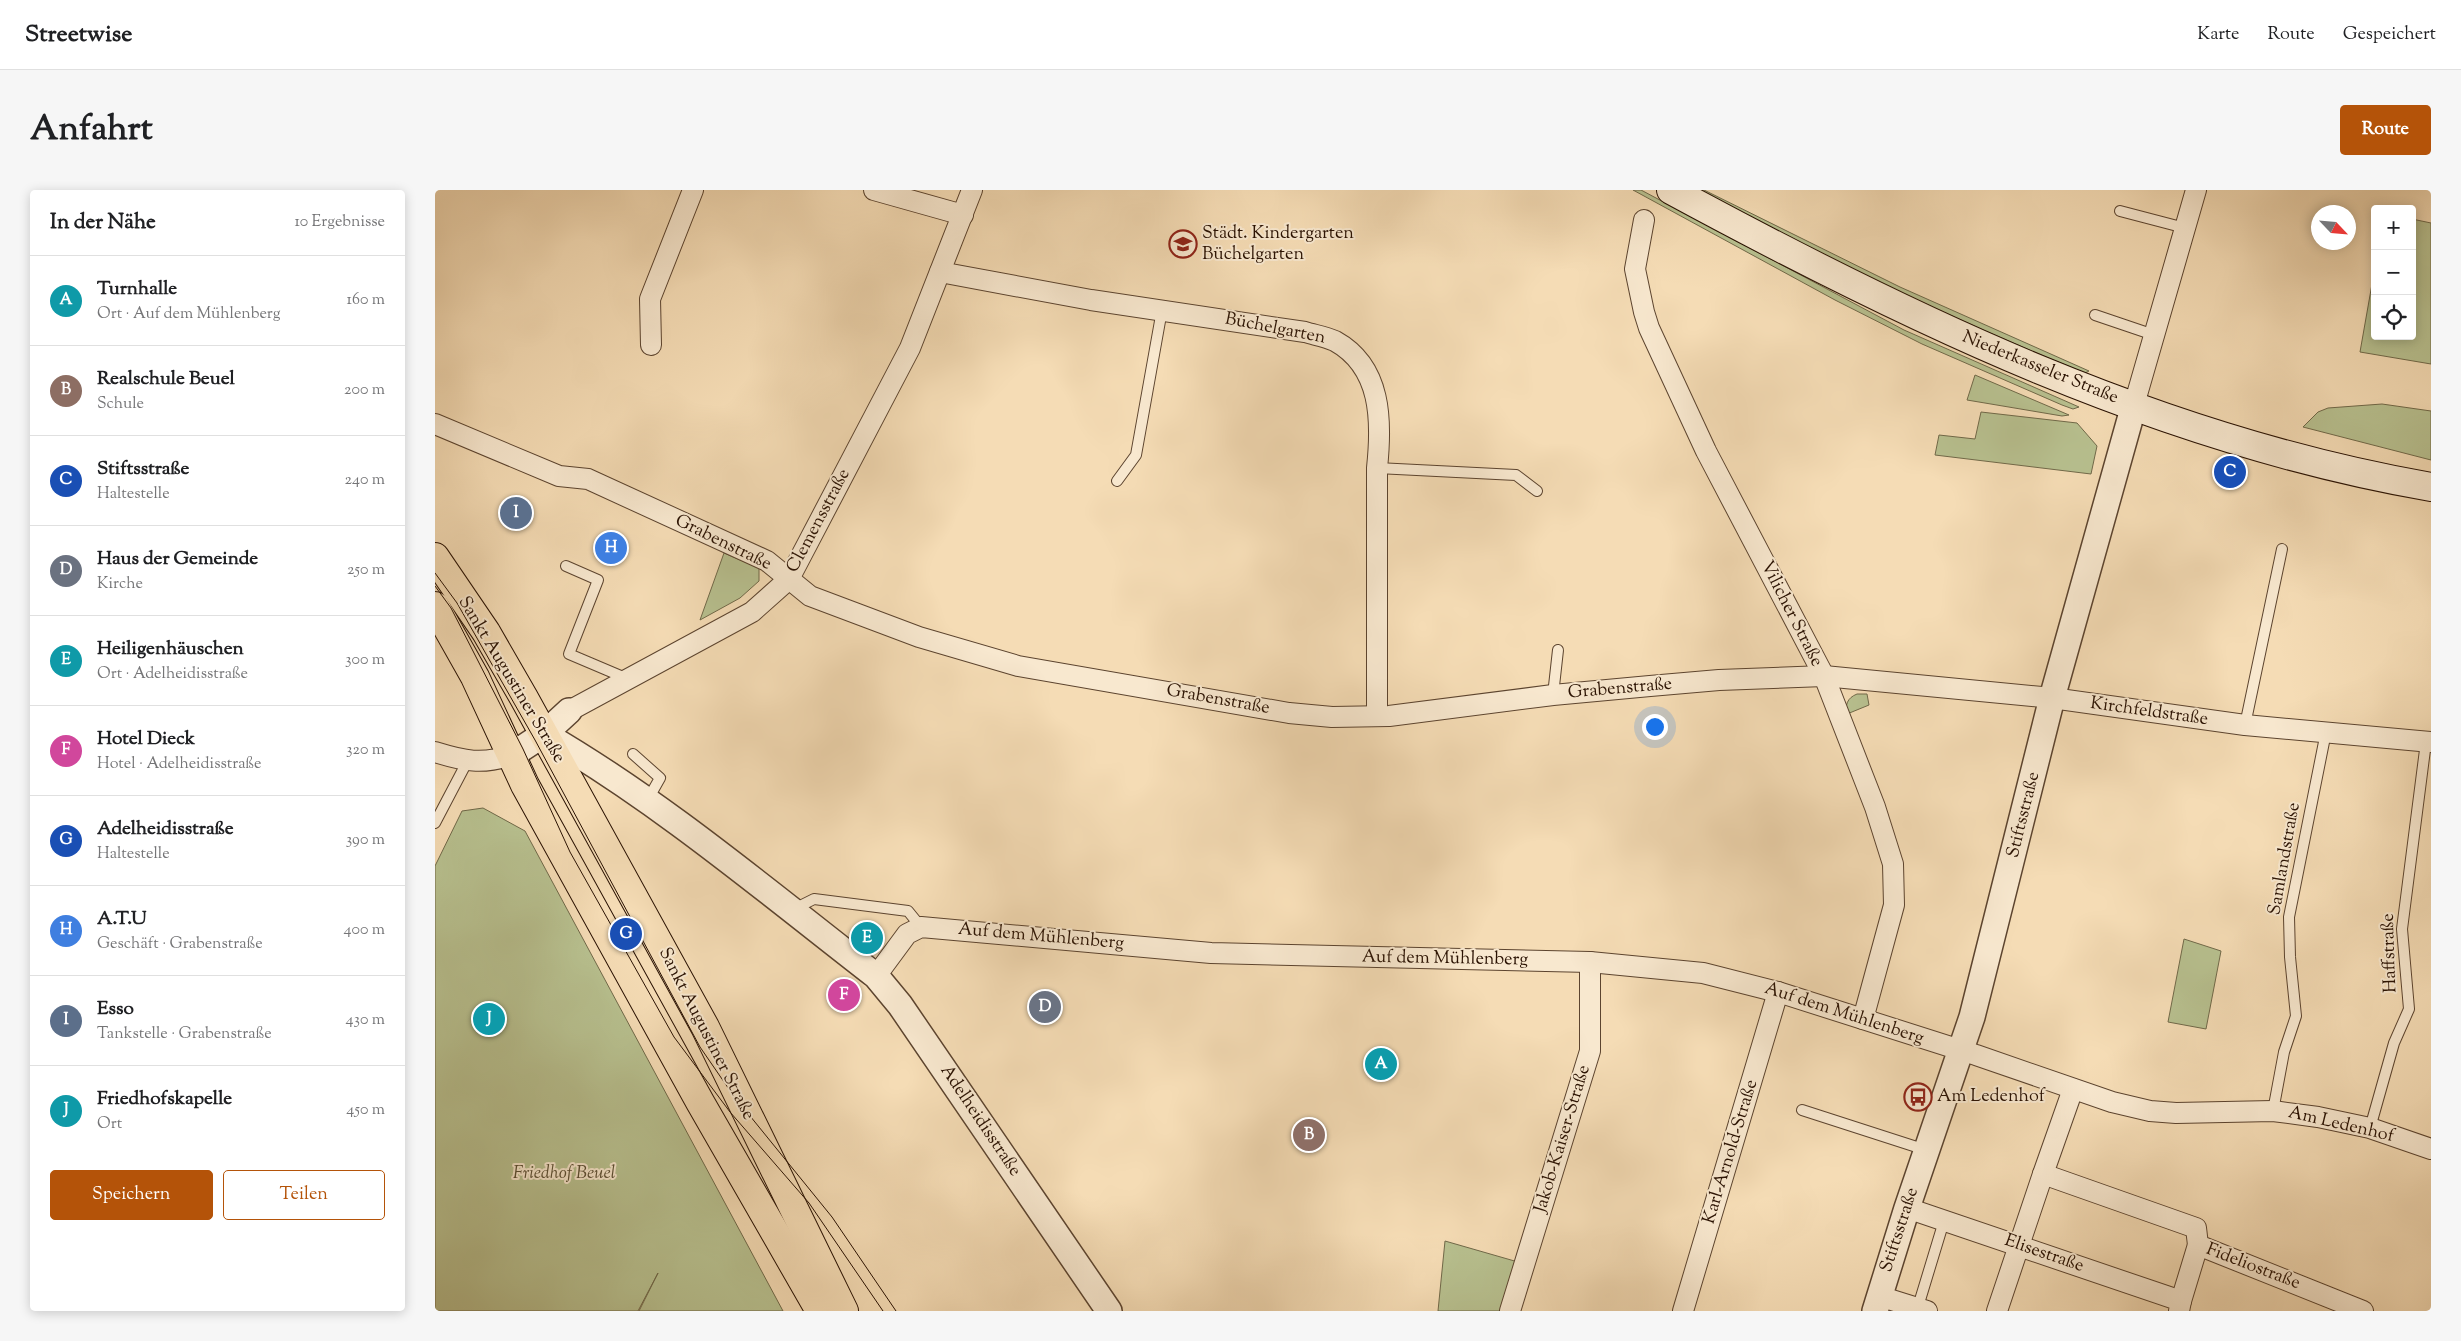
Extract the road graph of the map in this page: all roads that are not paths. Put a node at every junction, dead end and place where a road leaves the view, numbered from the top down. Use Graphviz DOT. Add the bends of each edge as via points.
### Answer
graph roads {
  1 [pos="693,190"];
  2 [pos="874,190"];
  3 [pos="972,190"];
  4 [pos="1671,190"];
  5 [pos="2195,190"];
  6 [pos="2120,211"];
  7 [pos="963,215"];
  8 [pos="1644,220"];
  9 [pos="2185,228"];
  10 [pos="940,272"];
  11 [pos="1162,310"];
  12 [pos="2095,315"];
  13 [pos="2155,335"];
  14 [pos="651,345"];
  15 [pos="2134,406"];
  16 [pos="435,424"];
  17 [pos="1377,468"];
  18 [pos="1117,481"];
  19 [pos="2431,487"];
  20 [pos="1537,491"];
  21 [pos="2282,549"];
  22 [pos="435,557"];
  23 [pos="566,566"];
  24 [pos="789,579"];
  25 [pos="435,606"];
  26 [pos="1559,650"];
  27 [pos="1823,676"];
  28 [pos="629,679"];
  29 [pos="1553,695"];
  30 [pos="2052,698"];
  31 [pos="569,711"];
  32 [pos="1377,716"];
  33 [pos="2245,725"];
  34 [pos="2326,732"];
  35 [pos="544,734"];
  36 [pos="2429,742"];
  37 [pos="435,752"];
  38 [pos="633,754"];
  39 [pos="512,755"];
  40 [pos="467,762"];
  41 [pos="647,802"];
  42 [pos="435,823"];
  43 [pos="791,910"];
  44 [pos="921,926"];
  45 [pos="1590,962"];
  46 [pos="880,970"];
  47 [pos="1778,992"];
  48 [pos="1863,1019"];
  49 [pos="1959,1051"];
  50 [pos="2073,1090"];
  51 [pos="1802,1110"];
  52 [pos="2273,1111"];
  53 [pos="2370,1128"];
  54 [pos="2431,1149"];
  55 [pos="1926,1150"];
  56 [pos="2043,1174"];
  57 [pos="1907,1208"];
  58 [pos="1945,1221"];
  59 [pos="2019,1246"];
  60 [pos="2198,1246"];
  61 [pos="1877,1304"];
  62 [pos="2180,1306"];
  63 [pos="1921,1310"];
  64 [pos="2363,1310"];
  65 [pos="820,1311"];
  66 [pos="844,1311"];
  67 [pos="1109,1311"];
  68 [pos="1510,1311"];
  69 [pos="1683,1311"];
  70 [pos="1997,1311"];
  1 -- 14 [label="street" via="650,299"];
  2 -- 7 [label="street"];
  3 -- 7 [label="street, Clemensstraße"];
  4 -- 15 [label="main road, Niederkasseler Straße" via="1927,322 2029,367"];
  5 -- 9 [label="street, Stiftsstraße"];
  6 -- 9 [label="lane"];
  7 -- 10 [label="street, Clemensstraße"];
  8 -- 27 [label="street, Vilicher Straße" via="1635,269 1649,328 1706,451"];
  9 -- 13 [label="street, Stiftsstraße"];
  10 -- 11 [label="street, Büchelgarten"];
  10 -- 24 [label="street, Clemensstraße" via="909,348"];
  11 -- 17 [label="street, Büchelgarten" via="1300,331 1334,341 1356,357 1369,376 1377,398 1381,433"];
  11 -- 18 [label="lane" via="1136,456"];
  12 -- 13 [label="lane"];
  13 -- 15 [label="street, Stiftsstraße"];
  15 -- 19 [label="main road, Niederkasseler Straße" via="2238,442"];
  15 -- 30 [label="street, Stiftsstraße"];
  16 -- 24 [label="street, Grabenstraße" via="559,476 588,479 767,562"];
  17 -- 20 [label="lane" via="1516,475"];
  17 -- 32 [label="street, Büchelgarten"];
  21 -- 33 [label="lane"];
  22 -- 35 [label="main road, Sankt Augustiner Straße" via="485,632"];
  23 -- 28 [label="lane" via="598,580 569,654"];
  24 -- 28 [label="street, Clemensstraße" via="752,612"];
  24 -- 32 [label="street, Grabenstraße" via="810,596 919,637 1018,666 1289,713 1332,717"];
  25 -- 39 [label="main road, Sankt Augustiner Straße" via="475,677"];
  26 -- 29 [label="lane"];
  27 -- 29 [label="street, Grabenstraße" via="1719,680"];
  27 -- 30 [label="street, Grabenstraße"];
  27 -- 48 [label="street, Vilicher Straße" via="1875,808 1893,864 1894,905"];
  28 -- 31 [label="street, Clemensstraße"];
  29 -- 32 [label="street, Grabenstraße"];
  30 -- 33 [label="street, Kirchfeldstraße"];
  30 -- 49 [label="street, Stiftsstraße" via="1986,965"];
  31 -- 35 [label="street, Clemensstraße"];
  33 -- 34 [label="street, Kirchfeldstraße"];
  34 -- 36 [label="street, Kirchfeldstraße"];
  34 -- 52 [label="lane, Samlandstraße" via="2289,917 2296,1016 2284,1052"];
  35 -- 39 [label="street, Clemensstraße"];
  35 -- 41 [label="street, Adelheidisstraße" via="588,759"];
  35 -- 66 [label="main road, Sankt Augustiner Straße" via="705,1027"];
  36 -- 53 [label="lane, Haffstraße" via="2402,929 2409,1009 2394,1043"];
  37 -- 40 [label="street"];
  38 -- 41 [label="lane" via="660,778"];
  39 -- 40 [label="street" via="496,761"];
  39 -- 65 [label="main road, Sankt Augustiner Straße" via="525,786 613,946"];
  40 -- 42 [label="lane"];
  41 -- 43 [label="street, Adelheidisstraße"];
  43 -- 44 [label="lane" via="814,899 908,911"];
  43 -- 46 [label="street, Adelheidisstraße"];
  44 -- 45 [label="street, Auf dem Mühlenberg" via="1211,953"];
  44 -- 46 [label="street" via="907,934"];
  45 -- 47 [label="street, Auf dem Mühlenberg" via="1703,973"];
  45 -- 68 [label="street, Jakob-Kaiser-Straße" via="1590,1051"];
  46 -- 67 [label="street, Adelheidisstraße" via="900,1005"];
  47 -- 48 [label="street, Auf dem Mühlenberg"];
  47 -- 69 [label="street, Karl-Arnold-Straße"];
  48 -- 49 [label="street, Auf dem Mühlenberg"];
  49 -- 50 [label="street, Am Ledenhof"];
  49 -- 55 [label="street, Stiftsstraße"];
  50 -- 52 [label="street, Am Ledenhof" via="2150,1111"];
  50 -- 56 [label="street"];
  51 -- 55 [label="lane"];
  52 -- 53 [label="street, Am Ledenhof" via="2318,1116"];
  53 -- 54 [label="street, Am Ledenhof"];
  55 -- 57 [label="street, Stiftsstraße"];
  56 -- 59 [label="street"];
  56 -- 60 [label="street, Fideliostraße" via="2195,1228"];
  57 -- 58 [label="street, Elisestraße"];
  57 -- 61 [label="street, Stiftsstraße"];
  58 -- 59 [label="street, Elisestraße"];
  58 -- 63 [label="lane"];
  59 -- 62 [label="street, Elisestraße"];
  59 -- 70 [label="street"];
  60 -- 62 [label="street, Elisestraße"];
  60 -- 64 [label="street, Fideliostraße"];
  61 -- 63 [label="street"];
}
